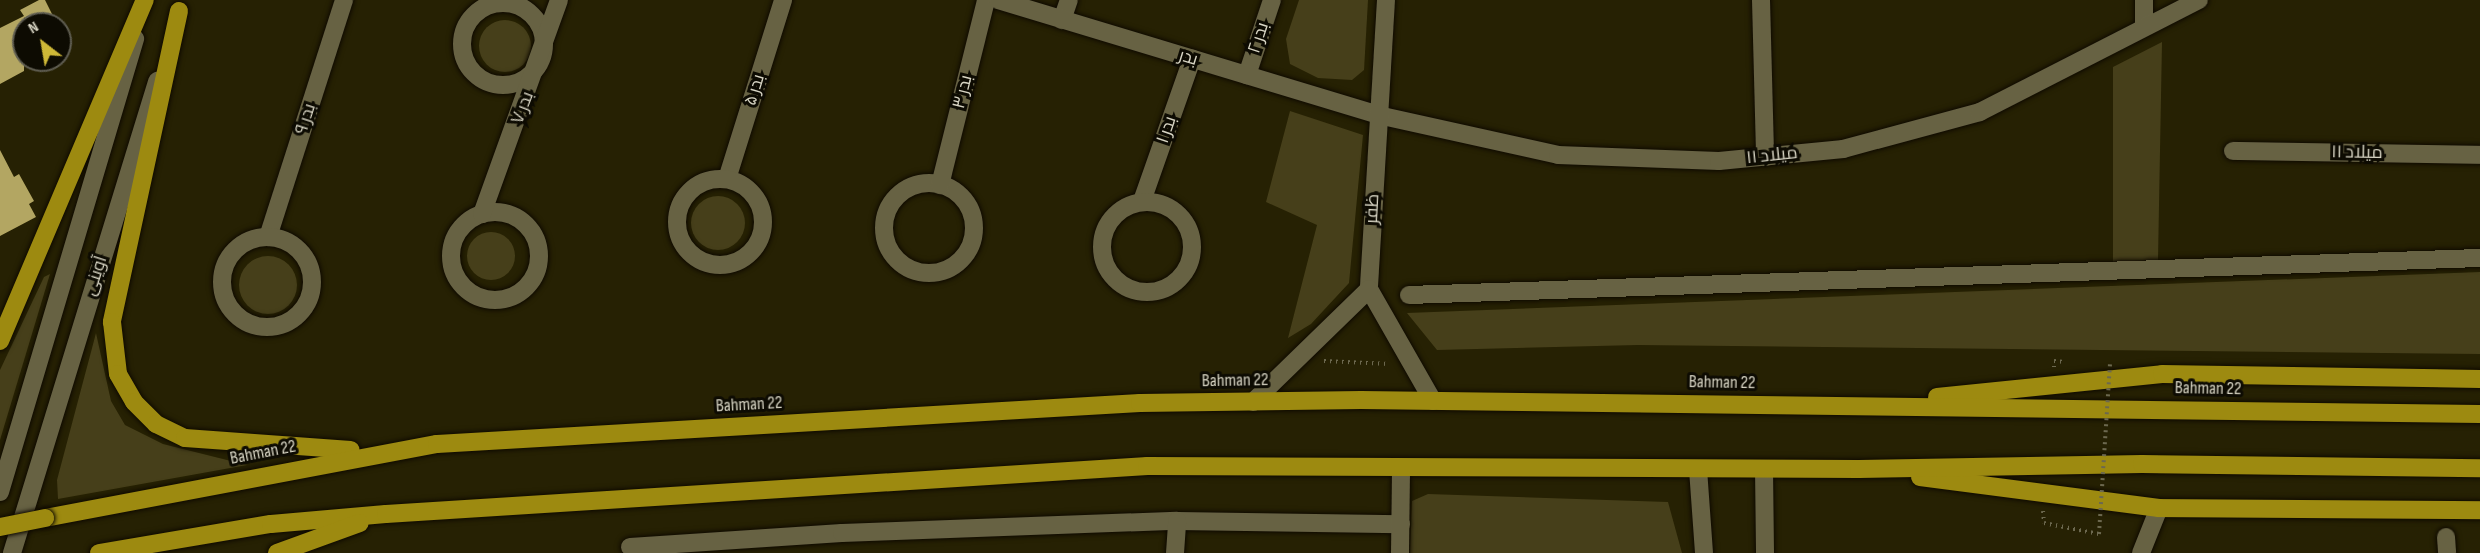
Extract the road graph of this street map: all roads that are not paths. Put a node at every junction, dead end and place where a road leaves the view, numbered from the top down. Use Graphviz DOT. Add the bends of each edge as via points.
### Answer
graph roads {
  1 [pos="145,0"];
  2 [pos="344,0"];
  3 [pos="559,0"];
  4 [pos="783,0"];
  5 [pos="986,0"];
  6 [pos="998,0"];
  7 [pos="1069,0"];
  8 [pos="1272,0"];
  9 [pos="1386,0"];
  10 [pos="1761,0"];
  11 [pos="2144,0"];
  12 [pos="2199,0"];
  13 [pos="181,6"];
  14 [pos="1062,20"];
  15 [pos="2144,27"];
  16 [pos="542,58"];
  17 [pos="1192,59"];
  18 [pos="1247,75"];
  19 [pos="1378,116"];
  20 [pos="2233,151"];
  21 [pos="2480,155"];
  22 [pos="1765,157"];
  23 [pos="727,179"];
  24 [pos="940,185"];
  25 [pos="1142,201"];
  26 [pos="482,214"];
  27 [pos="268,237"];
  28 [pos="2480,258"];
  29 [pos="1369,289"];
  30 [pos="1409,295"];
  31 [pos="0,341"];
  32 [pos="2480,380"];
  33 [pos="1433,401"];
  34 [pos="1253,402"];
  35 [pos="1845,406"];
  36 [pos="2480,414"];
  37 [pos="380,451"];
  38 [pos="2480,468"];
  39 [pos="1401,469"];
  40 [pos="1698,469"];
  41 [pos="1764,469"];
  42 [pos="1859,469"];
  43 [pos="0,492"];
  44 [pos="2159,508"];
  45 [pos="2480,510"];
  46 [pos="386,514"];
  47 [pos="1177,521"];
  48 [pos="1401,524"];
  49 [pos="0,526"];
  50 [pos="630,547"];
  51 [pos="12,553"];
  52 [pos="99,553"];
  53 [pos="277,553"];
  54 [pos="1175,553"];
  55 [pos="1400,553"];
  56 [pos="1704,553"];
  57 [pos="1765,553"];
  58 [pos="2141,553"];
  1 -- 31 [label="highway"];
  1 -- 43 [label="street, آوینی"];
  2 -- 27 [label="street, بدر ۹"];
  3 -- 16 [label="street, بدر ۷"];
  4 -- 23 [label="street, بدر ۵"];
  5 -- 24 [label="street, بدر ۳"];
  6 -- 14 [label="street, بدر"];
  7 -- 14 [label="street"];
  8 -- 18 [label="street, بدر ۲"];
  9 -- 19 [label="street, ظفر"];
  10 -- 22 [label="street"];
  11 -- 15 [label="street"];
  12 -- 15 [label="street, میلاد ۱۱"];
  13 -- 37 [label="highway" via="112,322 118,374 134,402 156,424 185,438 217,444"];
  13 -- 51 [label="street, آوینی"];
  14 -- 17 [label="street, بدر"];
  15 -- 22 [label="street, میلاد ۱۱" via="1980,112 1843,149"];
  16 -- 16 [label="street" via="539,25 513,4 486,5 475,13 462,36 470,68 499,85 525,79"];
  16 -- 26 [label="street, بدر ۷"];
  17 -- 18 [label="street, بدر"];
  17 -- 25 [label="street, بدر ۱"];
  18 -- 19 [label="street, بدر"];
  19 -- 22 [label="street, میلاد ۱۱" via="1558,155 1719,161"];
  19 -- 29 [label="street, ظفر"];
  20 -- 21 [label="street, میلاد ۱۱"];
  23 -- 23 [label="street" via="698,185 688,193 677,218 683,244 692,254 716,264 742,258 753,248 763,220 752,193"];
  24 -- 24 [label="street" via="912,187 891,204 886,218 888,246 896,259 923,273 953,266 972,243 971,212 964,200"];
  25 -- 25 [label="street" via="1123,209 1107,224 1101,251 1105,265 1120,283 1142,291 1157,291 1183,273 1192,244 1180,216 1170,207"];
  26 -- 26 [label="street" via="459,231 453,243 454,271 461,283 484,299 512,296 534,277 539,248 534,234 512,215"];
  27 -- 27 [label="street" via="240,246 226,264 222,286 233,313 260,327 274,327 300,313 312,286 312,272 301,252 283,240"];
  28 -- 30 [label="street"];
  29 -- 33 [label="street"];
  29 -- 34 [label="street"];
  32 -- 35 [label="highway" via="2162,375"];
  33 -- 34 [label="highway, Bahman 22"];
  33 -- 35 [label="highway, Bahman 22"];
  34 -- 37 [label="highway, Bahman 22" via="1068,407 437,444"];
  35 -- 36 [label="highway, Bahman 22"];
  37 -- 49 [label="highway, Bahman 22, bridge"];
  38 -- 42 [label="highway" via="2142,464"];
  39 -- 40 [label="highway"];
  39 -- 46 [label="highway" via="1147,466"];
  39 -- 48 [label="street"];
  40 -- 41 [label="highway"];
  40 -- 56 [label="street"];
  41 -- 42 [label="highway"];
  41 -- 57 [label="street"];
  42 -- 44 [label="highway"];
  44 -- 45 [label="highway"];
  44 -- 58 [label="street"];
  46 -- 52 [label="highway" via="271,524"];
  46 -- 53 [label="highway"];
  47 -- 48 [label="street"];
  47 -- 50 [label="street" via="842,533"];
  47 -- 54 [label="street"];
  48 -- 55 [label="street"];
}
